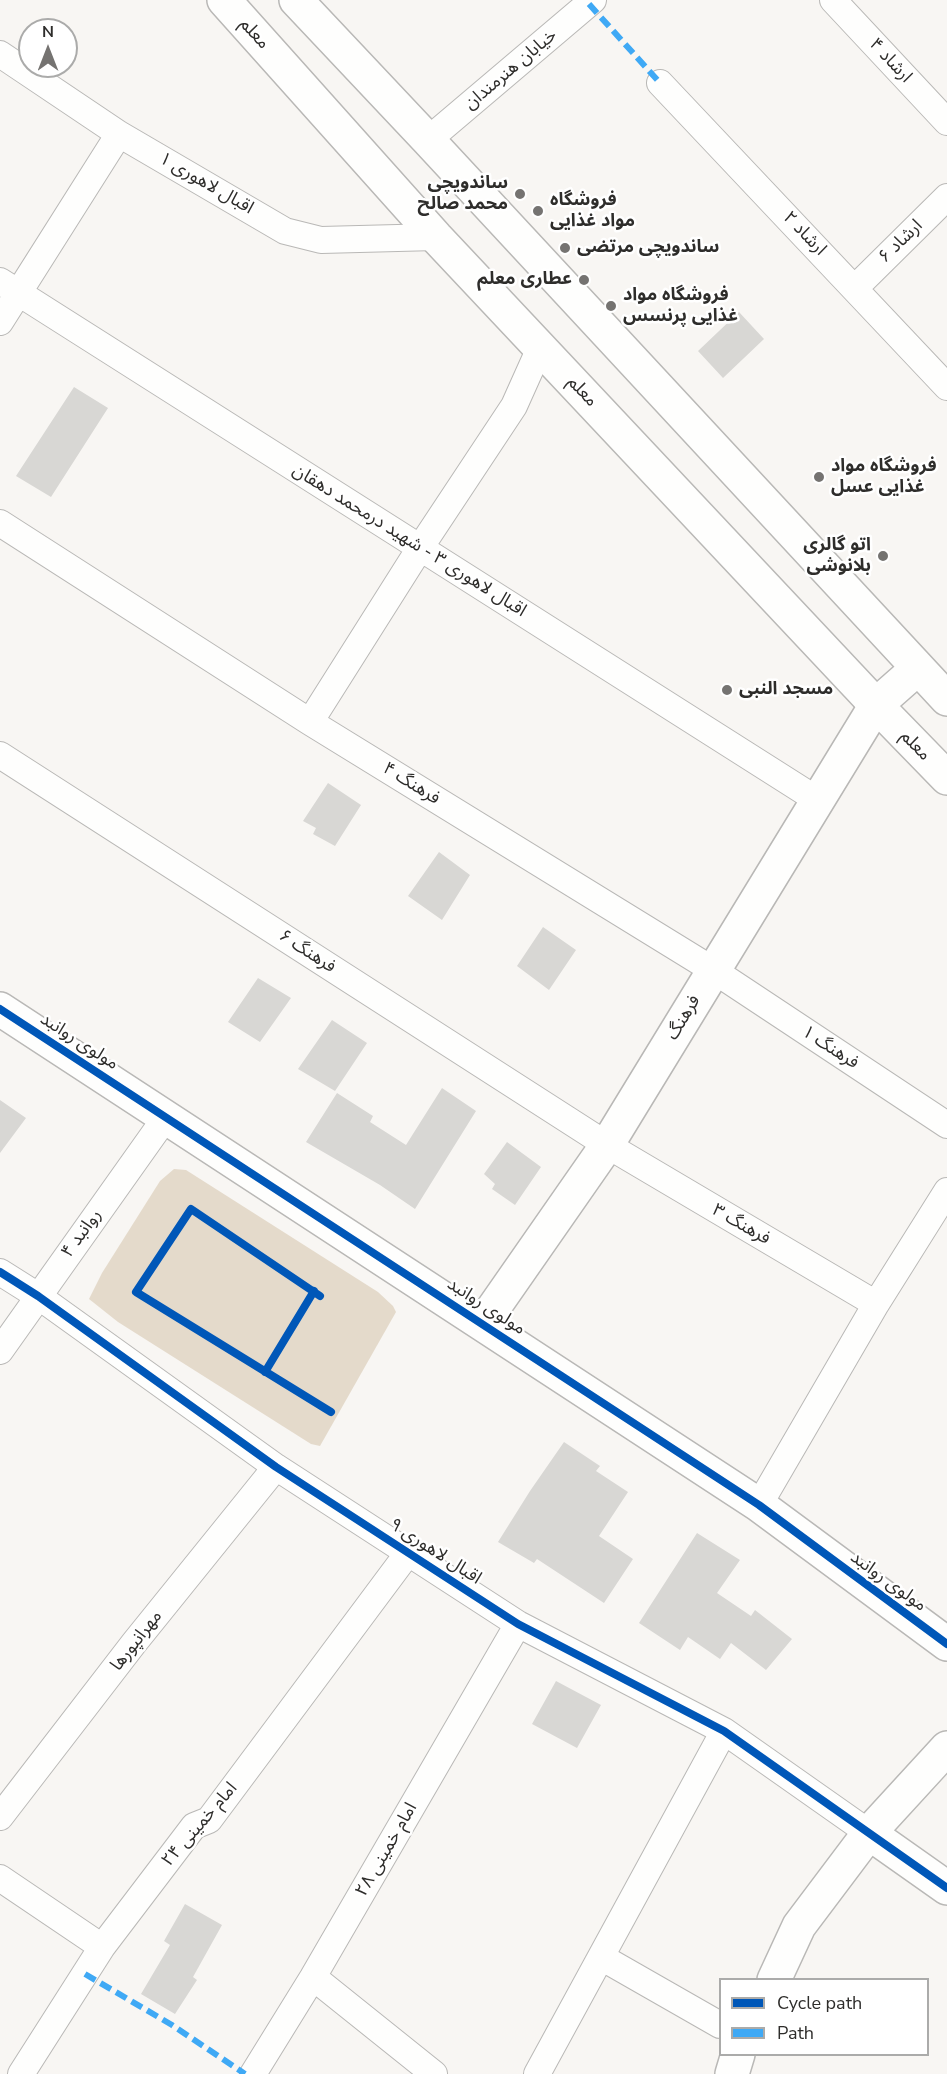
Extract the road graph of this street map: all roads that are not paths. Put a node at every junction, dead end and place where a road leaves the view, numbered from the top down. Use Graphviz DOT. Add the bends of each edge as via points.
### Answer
graph roads {
  1 [pos="224,0"];
  2 [pos="296,0"];
  3 [pos="593,0"];
  4 [pos="834,0"];
  5 [pos="0,54"];
  6 [pos="660,83"];
  7 [pos="947,123"];
  8 [pos="119,134"];
  9 [pos="428,140"];
  10 [pos="947,197"];
  11 [pos="436,237"];
  12 [pos="9,287"];
  13 [pos="855,288"];
  14 [pos="0,322"];
  15 [pos="540,348"];
  16 [pos="947,387"];
  17 [pos="0,523"];
  18 [pos="420,548"];
  19 [pos="918,668"];
  20 [pos="947,699"];
  21 [pos="876,705"];
  22 [pos="310,722"];
  23 [pos="3,757"];
  24 [pos="947,778"];
  25 [pos="819,801"];
  26 [pos="713,970"];
  27 [pos="0,1009"];
  28 [pos="166,1117"];
  29 [pos="947,1125"];
  30 [pos="607,1145"];
  31 [pos="947,1191"];
  32 [pos="0,1272"];
  33 [pos="38,1296"];
  34 [pos="876,1304"];
  35 [pos="483,1323"];
  36 [pos="0,1351"];
  37 [pos="276,1467"];
  38 [pos="759,1506"];
  39 [pos="408,1553"];
  40 [pos="518,1624"];
  41 [pos="947,1644"];
  42 [pos="724,1731"];
  43 [pos="947,1748"];
  44 [pos="0,1817"];
  45 [pos="869,1833"];
  46 [pos="0,1878"];
  47 [pos="947,1887"];
  48 [pos="102,1947"];
  49 [pos="601,1957"];
  50 [pos="313,1977"];
  51 [pos="775,1978"];
  52 [pos="719,2024"];
  53 [pos="738,2056"];
  54 [pos="21,2074"];
  55 [pos="253,2074"];
  56 [pos="434,2074"];
  57 [pos="537,2074"];
  58 [pos="732,2074"];
  1 -- 11 [label="street, معلم"];
  2 -- 9 [label="street"];
  3 -- 9 [label="street, خیابان هنرمندان"];
  4 -- 7 [label="street, ارشاد ۴"];
  5 -- 8 [label="street, اقبال لاهوری ۱"];
  6 -- 13 [label="street, ارشاد ۲"];
  8 -- 11 [label="street, اقبال لاهوری ۱" via="285,231 321,240"];
  8 -- 12 [label="street"];
  9 -- 19 [label="street"];
  10 -- 13 [label="street, ارشاد ۶"];
  11 -- 15 [label="street, معلم"];
  12 -- 14 [label="street"];
  12 -- 18 [label="street, اقبال لاهوری ۳ - شهید درمحمد دهقان"];
  13 -- 16 [label="street, ارشاد ۲"];
  15 -- 18 [label="street" via="514,406"];
  15 -- 21 [label="street, معلم"];
  17 -- 22 [label="street, فرهنگ ۴"];
  18 -- 22 [label="street"];
  18 -- 25 [label="street, اقبال لاهوری ۳ - شهید درمحمد دهقان"];
  19 -- 20 [label="street"];
  19 -- 21 [label="street, فرهنگ"];
  21 -- 24 [label="street, معلم"];
  21 -- 25 [label="street, فرهنگ"];
  22 -- 26 [label="street, فرهنگ ۴"];
  23 -- 30 [label="street, فرهنگ ۶"];
  25 -- 26 [label="street, فرهنگ"];
  26 -- 29 [label="street, فرهنگ ۱"];
  26 -- 30 [label="street, فرهنگ"];
  27 -- 28 [label="street, مولوی روانبد"];
  28 -- 33 [label="street, روانبد ۴"];
  28 -- 35 [label="street, مولوی روانبد"];
  30 -- 34 [label="street, فرهنگ ۳"];
  30 -- 35 [label="street, فرهنگ"];
  31 -- 34 [label="street"];
  32 -- 33 [label="street, اقبال لاهوری ۹"];
  33 -- 36 [label="street, روانبد ۴"];
  33 -- 37 [label="street, اقبال لاهوری ۹"];
  34 -- 38 [label="street"];
  35 -- 38 [label="street, مولوی روانبد"];
  37 -- 39 [label="street, اقبال لاهوری ۹"];
  37 -- 44 [label="street, مهرانپورها"];
  38 -- 41 [label="street, مولوی روانبد"];
  39 -- 40 [label="street, اقبال لاهوری ۹"];
  39 -- 48 [label="street, امام خمینی ۲۴" via="209,1820 194,1827"];
  40 -- 42 [label="street, اقبال لاهوری ۹"];
  40 -- 50 [label="street, امام خمینی ۲۸"];
  42 -- 45 [label="street, اقبال لاهوری ۹"];
  42 -- 49 [label="street"];
  43 -- 45 [label="street"];
  45 -- 47 [label="street"];
  45 -- 51 [label="street" via="799,1926"];
  46 -- 48 [label="street"];
  48 -- 54 [label="street, امام خمینی ۲۴"];
  49 -- 52 [label="street"];
  49 -- 57 [label="street"];
  50 -- 55 [label="street, امام خمینی ۲۸"];
  50 -- 56 [label="street"];
  53 -- 58 [label="street"];
}
